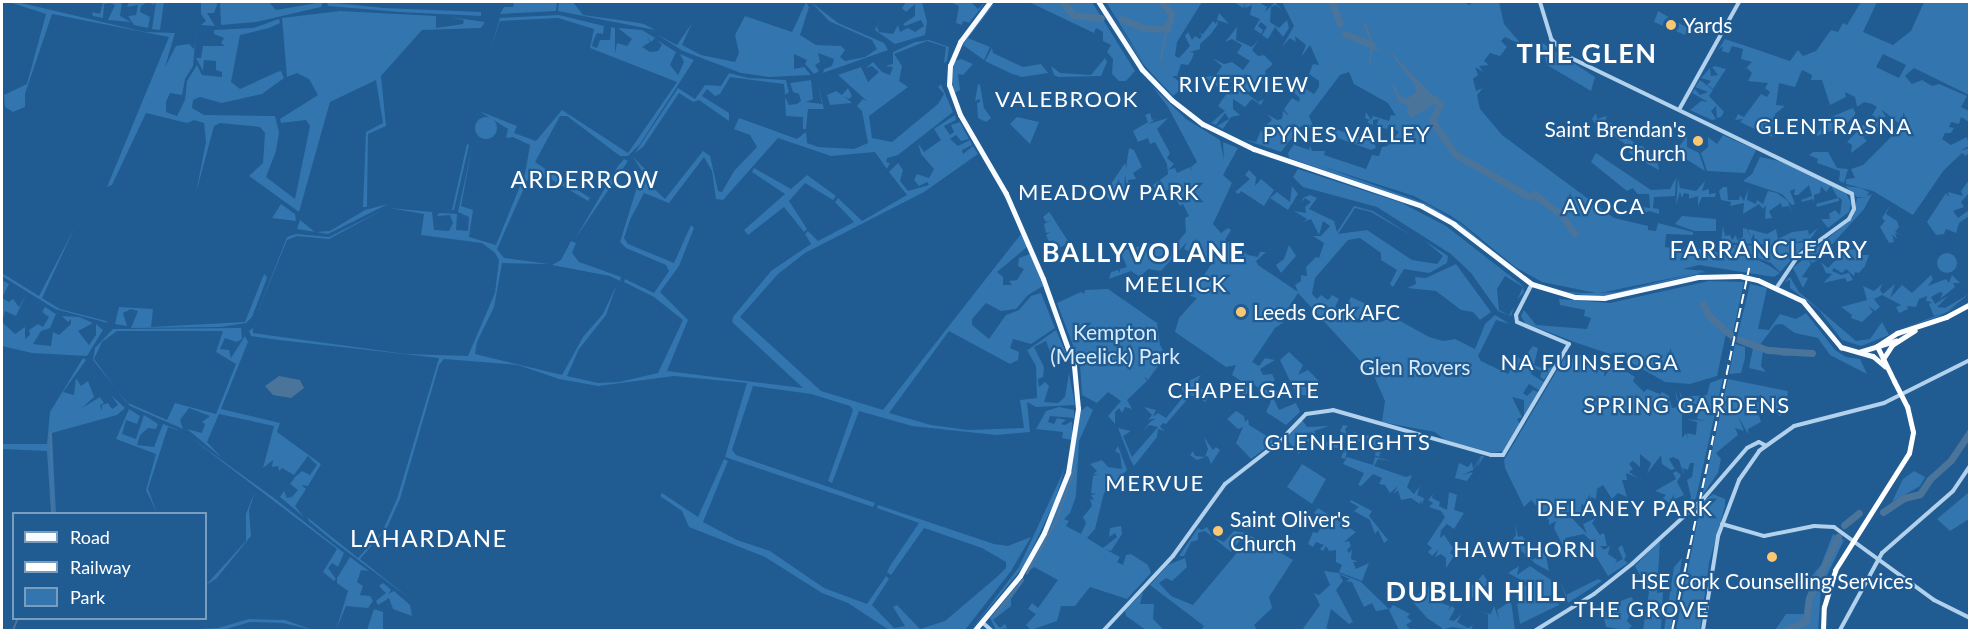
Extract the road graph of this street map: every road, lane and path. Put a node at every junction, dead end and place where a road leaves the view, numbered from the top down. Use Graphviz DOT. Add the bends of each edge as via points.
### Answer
graph roads {
  1 [pos="990,2"];
  2 [pos="1099,2"];
  3 [pos="1540,2"];
  4 [pos="1739,2"];
  5 [pos="1680,108"];
  6 [pos="1532,284"];
  7 [pos="1777,287"];
  8 [pos="1970,304"];
  9 [pos="1916,329"];
  10 [pos="1896,341"];
  11 [pos="1877,346"];
  12 [pos="1856,352"];
  13 [pos="1883,359"];
  14 [pos="1970,360"];
  15 [pos="1886,367"];
  16 [pos="1765,445"];
  17 [pos="1970,466"];
  18 [pos="1722,524"];
  19 [pos="1854,538"];
  20 [pos="1878,558"];
  21 [pos="1970,618"];
  22 [pos="983,623"];
  23 [pos="975,630"];
  24 [pos="991,630"];
  25 [pos="1104,630"];
  26 [pos="1536,630"];
  27 [pos="1703,630"];
  28 [pos="1823,630"];
  29 [pos="1840,630"];
  1 -- 22 [label="main road" via="954,54 948,76 951,96 1014,211 1070,353 1077,386 1077,421 1064,485 1044,533 1020,576"];
  2 -- 6 [label="main road" via="1142,69 1203,124 1254,149 1422,206 1454,224"];
  3 -- 5 [label="street" via="1547,32 1556,46 1604,74"];
  4 -- 5 [label="street"];
  5 -- 7 [label="street" via="1841,186 1854,198 1849,219 1798,256"];
  6 -- 7 [label="main road, bridge" via="1589,298 1621,296 1698,277 1740,276"];
  6 -- 25 [label="street" via="1518,311 1517,322 1569,344 1500,456 1333,410 1300,417 1279,442 1231,478 1208,504 1183,543"];
  7 -- 12 [label="main road" via="1808,305 1837,343"];
  8 -- 9 [label="highway"];
  9 -- 10 [label="highway"];
  9 -- 11 [label="highway" via="1898,333"];
  10 -- 11 [label="main road"];
  10 -- 13 [label="highway"];
  11 -- 12 [label="main road"];
  11 -- 13 [label="highway"];
  12 -- 15 [label="main road" via="1873,356"];
  13 -- 15 [label="highway"];
  14 -- 16 [label="street" via="1884,404 1794,426"];
  15 -- 19 [label="highway, bridge" via="1907,407 1913,432 1908,453"];
  16 -- 18 [label="street" via="1742,474"];
  16 -- 26 [label="street" via="1759,442 1747,448 1711,490 1625,570"];
  17 -- 20 [label="street" via="1953,491"];
  18 -- 19 [label="street" via="1764,536 1824,526"];
  18 -- 27 [label="street"];
  19 -- 20 [label="street"];
  19 -- 28 [label="highway" via="1832,577"];
  20 -- 21 [label="street" via="1934,600"];
  20 -- 29 [label="street"];
  22 -- 23 [label="main road"];
  22 -- 24 [label="street"];
}
